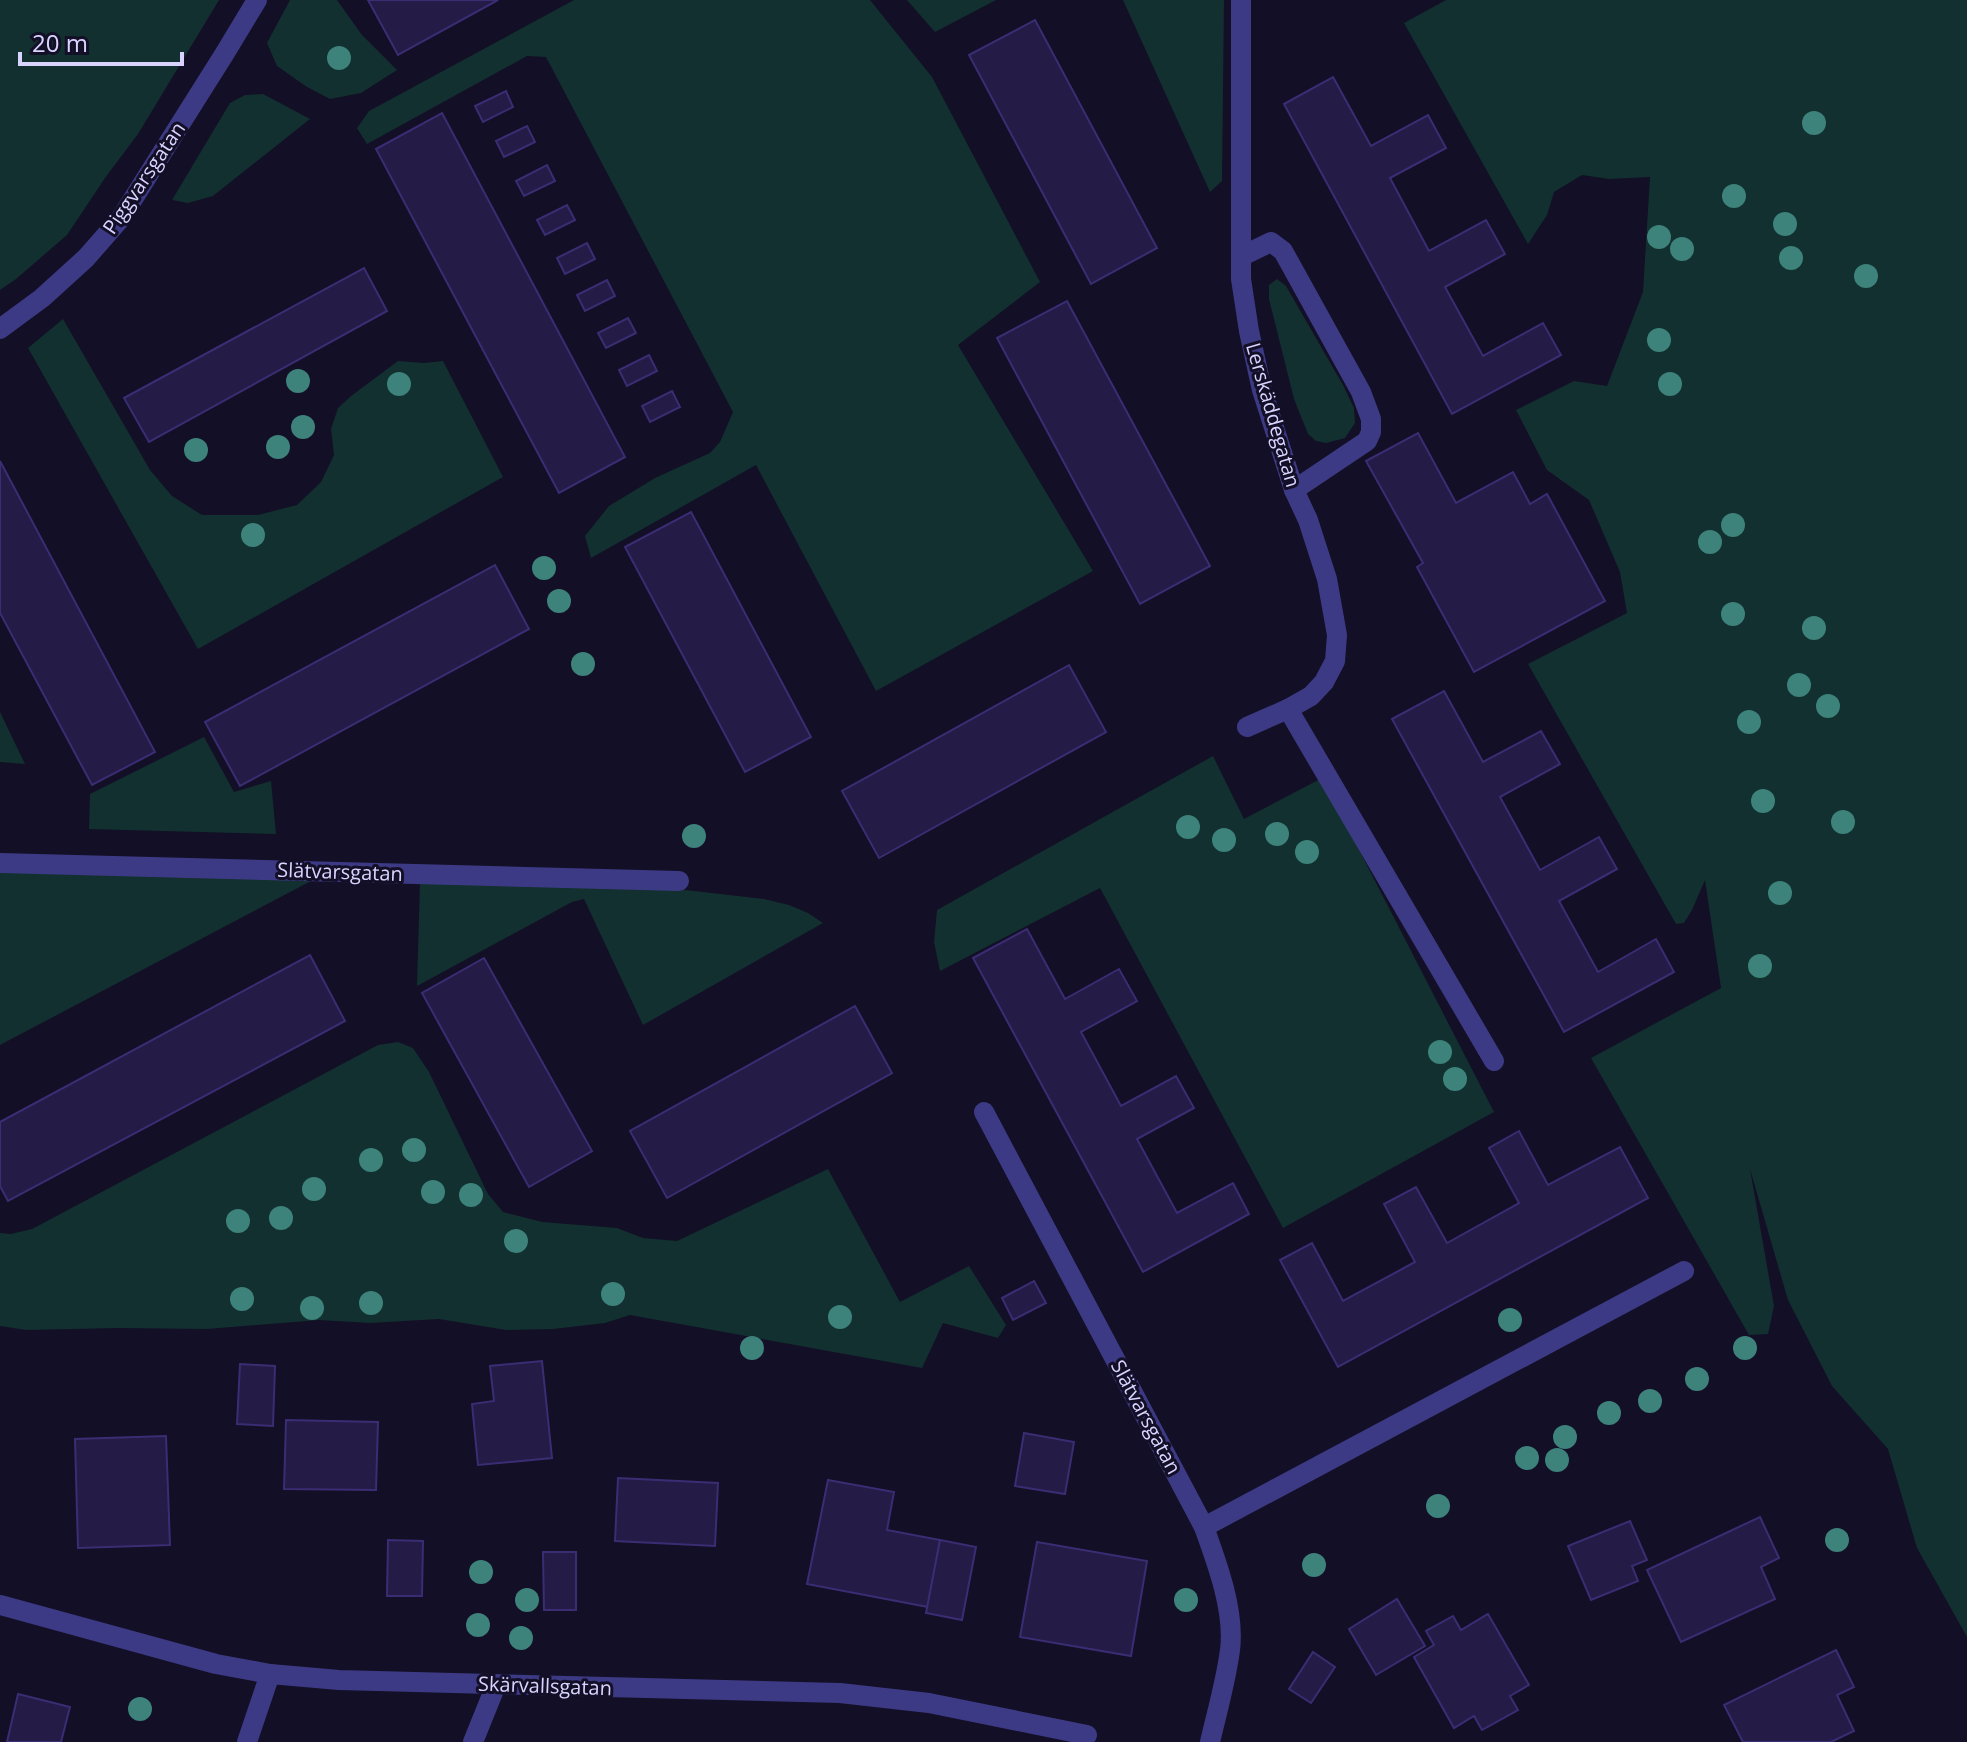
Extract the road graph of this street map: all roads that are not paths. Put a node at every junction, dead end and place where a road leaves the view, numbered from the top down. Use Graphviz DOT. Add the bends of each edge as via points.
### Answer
graph roads {
  1 [pos="257,0"];
  2 [pos="1241,0"];
  3 [pos="1242,256"];
  4 [pos="0,329"];
  5 [pos="1294,490"];
  6 [pos="1288,709"];
  7 [pos="1247,727"];
  8 [pos="0,863"];
  9 [pos="679,881"];
  10 [pos="1494,1061"];
  11 [pos="984,1112"];
  12 [pos="1684,1271"];
  13 [pos="1204,1527"];
  14 [pos="0,1605"];
  15 [pos="270,1674"];
  16 [pos="496,1685"];
  17 [pos="1089,1738"];
  18 [pos="247,1742"];
  19 [pos="473,1742"];
  20 [pos="1210,1742"];
  1 -- 4 [label="street, Piggvarsgatan" via="121,218 86,258"];
  2 -- 3 [label="street, Lerskäddegatan"];
  3 -- 5 [label="street, Lerskäddegatan" via="1241,279 1262,390"];
  3 -- 5 [label="street" via="1271,242 1283,251 1371,419 1367,441"];
  5 -- 6 [label="street, Lerskäddegatan" via="1327,579 1337,635 1335,661 1324,682"];
  6 -- 7 [label="street, Lerskäddegatan"];
  6 -- 10 [label="street"];
  8 -- 9 [label="street, Slätvarsgatan"];
  11 -- 13 [label="street, Slätvarsgatan"];
  12 -- 13 [label="street"];
  13 -- 20 [label="street, Slätvarsgatan" via="1228,1607 1231,1647"];
  14 -- 15 [label="street, Skärvallsgatan"];
  15 -- 16 [label="street, Skärvallsgatan"];
  15 -- 18 [label="street"];
  16 -- 17 [label="street, Skärvallsgatan" via="840,1693 929,1703"];
  16 -- 19 [label="street"];
}
